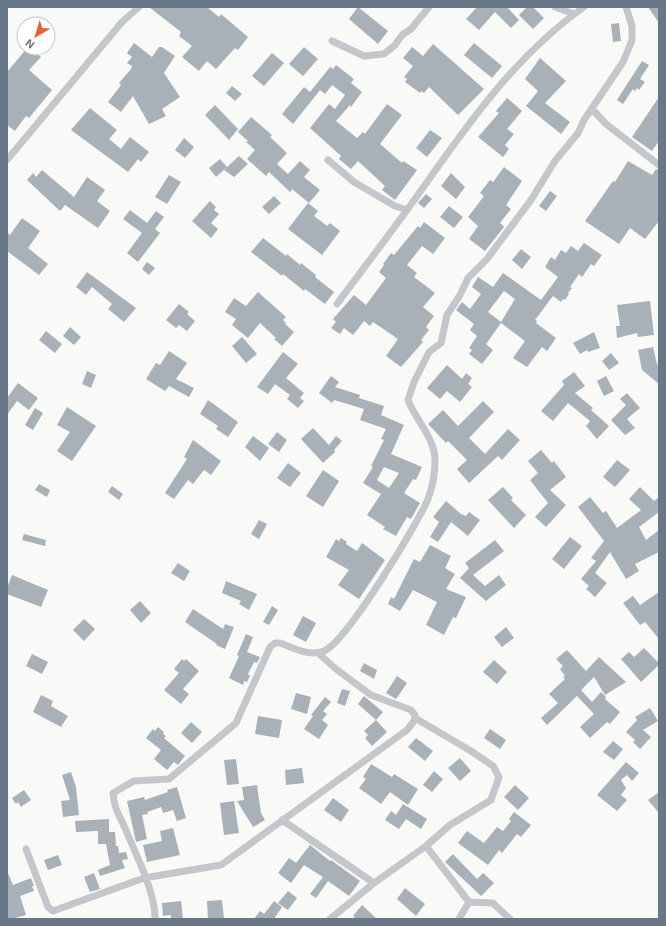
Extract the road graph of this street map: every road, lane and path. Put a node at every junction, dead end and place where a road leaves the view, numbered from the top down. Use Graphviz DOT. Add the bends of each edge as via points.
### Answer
graph roads {
  1 [pos="139,7"];
  2 [pos="429,7"];
  3 [pos="556,7"];
  4 [pos="584,7"];
  5 [pos="626,7"];
  6 [pos="574,14"];
  7 [pos="332,41"];
  8 [pos="592,109"];
  9 [pos="7,160"];
  10 [pos="328,160"];
  11 [pos="659,165"];
  12 [pos="407,210"];
  13 [pos="337,304"];
  14 [pos="318,653"];
  15 [pos="415,718"];
  16 [pos="282,820"];
  17 [pos="426,846"];
  18 [pos="26,849"];
  19 [pos="144,878"];
  20 [pos="374,883"];
  21 [pos="469,902"];
  22 [pos="155,919"];
  23 [pos="330,919"];
  24 [pos="459,919"];
  25 [pos="510,919"];
  1 -- 9 [label="street" via="122,22"];
  2 -- 7 [label="street" via="411,30 402,35 384,54 364,56"];
  3 -- 6 [label="street"];
  4 -- 6 [label="street"];
  5 -- 8 [label="street" via="632,26 630,49"];
  6 -- 12 [label="street" via="508,75 463,131"];
  8 -- 11 [label="street" via="606,124"];
  8 -- 14 [label="street" via="531,200 487,259 468,278 447,315 441,343 429,352 408,400 433,447 434,480 428,498 415,526 348,628 326,650"];
  10 -- 12 [label="street" via="354,182 395,206"];
  12 -- 13 [label="street"];
  14 -- 15 [label="street" via="371,694 405,706"];
  14 -- 19 [label="street" via="308,653 280,643 270,647 236,722 169,779 134,781 113,793 114,806"];
  15 -- 16 [label="street" via="407,730"];
  15 -- 17 [label="street" via="471,750 493,766 499,777 491,800 450,825"];
  16 -- 19 [label="street" via="221,865"];
  16 -- 20 [label="street"];
  17 -- 20 [label="street"];
  17 -- 21 [label="street"];
  18 -- 19 [label="street" via="48,907 54,912"];
  19 -- 22 [label="street" via="155,906"];
  20 -- 23 [label="street"];
  21 -- 24 [label="street"];
  21 -- 25 [label="street" via="493,903"];
}
